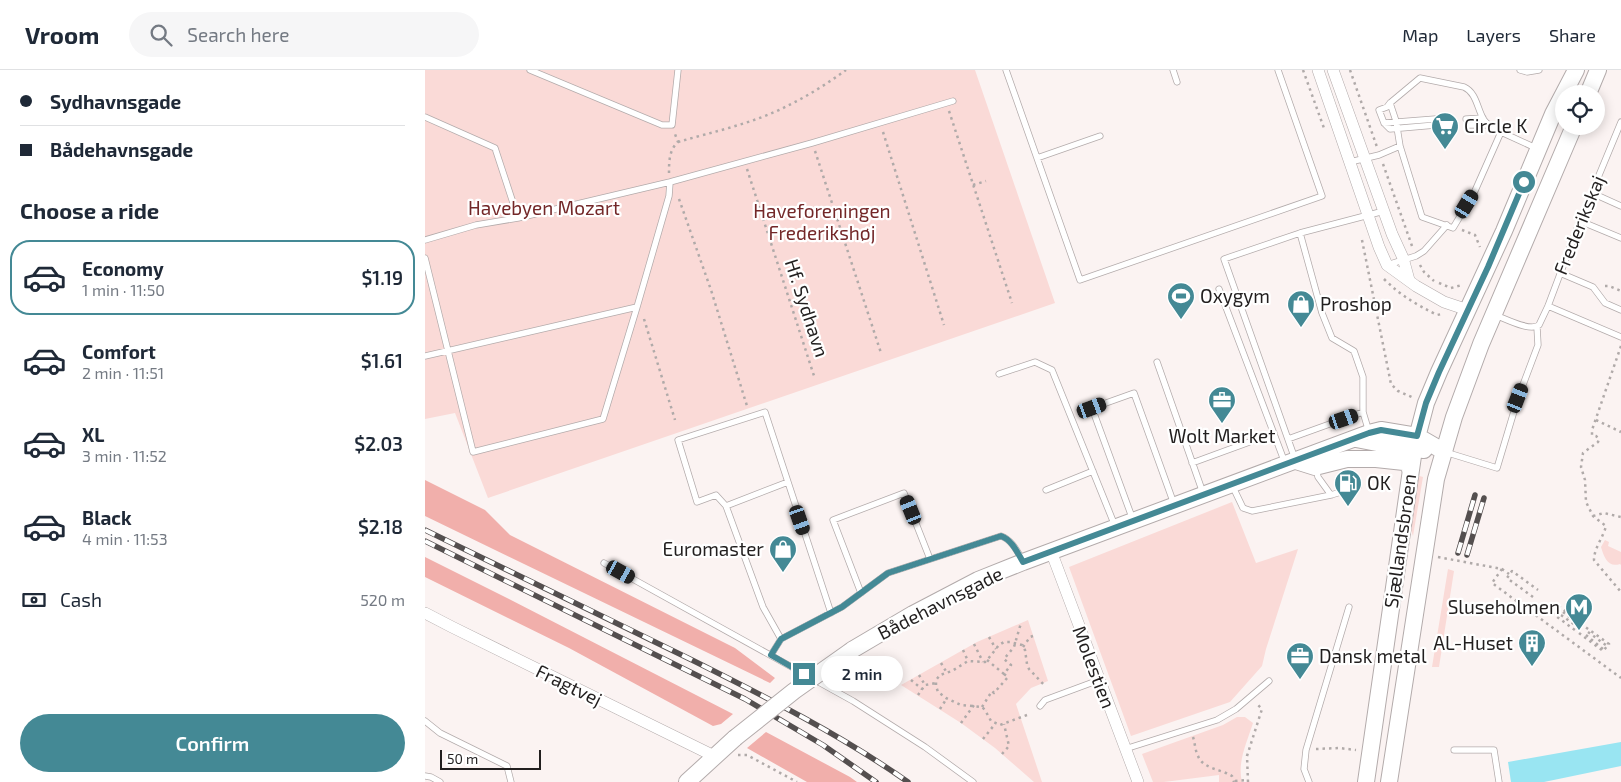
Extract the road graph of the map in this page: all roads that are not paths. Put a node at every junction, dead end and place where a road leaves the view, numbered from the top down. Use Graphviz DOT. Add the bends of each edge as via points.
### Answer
graph roads {
  1 [pos="530,70"];
  2 [pos="678,70"];
  3 [pos="1006,70"];
  4 [pos="1173,70"];
  5 [pos="1278,70"];
  6 [pos="1318,70"];
  7 [pos="1333,70"];
  8 [pos="1520,70"];
  9 [pos="1539,70"];
  10 [pos="1576,70"];
  11 [pos="1598,70"];
  12 [pos="1177,82"];
  13 [pos="1592,85"];
  14 [pos="950,102"];
  15 [pos="1390,103"];
  16 [pos="425,117"];
  17 [pos="1483,118"];
  18 [pos="1435,122"];
  19 [pos="1397,124"];
  20 [pos="1488,124"];
  21 [pos="1620,125"];
  22 [pos="1501,132"];
  23 [pos="1570,135"];
  24 [pos="1100,136"];
  25 [pos="1400,146"];
  26 [pos="1538,149"];
  27 [pos="1037,158"];
  28 [pos="1365,159"];
  29 [pos="1350,162"];
  30 [pos="671,181"];
  31 [pos="1592,192"];
  32 [pos="1621,206"];
  33 [pos="1384,211"];
  34 [pos="1368,215"];
  35 [pos="518,218"];
  36 [pos="1580,221"];
  37 [pos="1450,226"];
  38 [pos="1300,233"];
  39 [pos="1621,238"];
  40 [pos="425,240"];
  41 [pos="425,258"];
  42 [pos="1403,258"];
  43 [pos="1387,265"];
  44 [pos="1560,274"];
  45 [pos="1409,280"];
  46 [pos="1219,289"];
  47 [pos="1548,306"];
  48 [pos="637,307"];
  49 [pos="1468,310"];
  50 [pos="1621,310"];
  51 [pos="1493,314"];
  52 [pos="1537,328"];
  53 [pos="1621,337"];
  54 [pos="449,351"];
  55 [pos="425,356"];
  56 [pos="1157,362"];
  57 [pos="999,374"];
  58 [pos="1363,412"];
  59 [pos="1274,433"];
  60 [pos="1363,436"];
  61 [pos="1288,439"];
  62 [pos="1415,442"];
  63 [pos="1443,451"];
  64 [pos="1302,462"];
  65 [pos="1192,463"];
  66 [pos="1411,470"];
  67 [pos="1093,471"];
  68 [pos="788,482"];
  69 [pos="1231,485"];
  70 [pos="1358,488"];
  71 [pos="1046,490"];
  72 [pos="1204,495"];
  73 [pos="1331,495"];
  74 [pos="726,506"];
  75 [pos="1175,506"];
  76 [pos="1134,521"];
  77 [pos="1116,528"];
  78 [pos="1051,551"];
  79 [pos="930,559"];
  80 [pos="1023,562"];
  81 [pos="604,563"];
  82 [pos="861,593"];
  83 [pos="1349,607"];
  84 [pos="425,613"];
  85 [pos="831,613"];
  86 [pos="781,639"];
  87 [pos="771,655"];
  88 [pos="1099,680"];
  89 [pos="1269,681"];
  90 [pos="1040,706"];
  91 [pos="425,721"];
  92 [pos="1125,749"];
  93 [pos="1454,750"];
  94 [pos="714,756"];
  95 [pos="425,776"];
  96 [pos="440,782"];
  97 [pos="511,782"];
  98 [pos="687,782"];
  99 [pos="973,782"];
  100 [pos="1138,782"];
  101 [pos="1309,782"];
  102 [pos="1366,782"];
  103 [pos="1389,782"];
  104 [pos="1499,782"];
  1 -- 2 [label="lane" via="662,125 672,125"];
  3 -- 27 [label="lane"];
  4 -- 12 [label="lane"];
  5 -- 27 [label="lane" via="1322,196 1080,280"];
  6 -- 29 [label="street"];
  7 -- 28 [label="street"];
  8 -- 9 [label="lane"];
  10 -- 26 [label="street, Sjællandsbroen"];
  11 -- 13 [label="street"];
  14 -- 30 [label="lane"];
  15 -- 17 [label="lane" via="1420,78 1465,86 1472,92"];
  15 -- 19 [label="lane"];
  15 -- 19 [label="lane" via="1379,110 1389,128"];
  16 -- 35 [label="lane" via="495,148"];
  17 -- 20 [label="lane"];
  17 -- 20 [label="lane" via="1467,122"];
  18 -- 19 [label="lane"];
  19 -- 25 [label="lane"];
  20 -- 22 [label="lane"];
  21 -- 31 [label="lane, Frederikskaj"];
  22 -- 26 [label="lane"];
  22 -- 37 [label="lane" via="1474,193"];
  23 -- 51 [label="street, Sjællandsbroen"];
  24 -- 27 [label="lane"];
  25 -- 28 [label="lane"];
  25 -- 37 [label="lane" via="1422,217"];
  26 -- 49 [label="street, Sjællandsbroen"];
  28 -- 29 [label="lane"];
  28 -- 33 [label="street"];
  29 -- 34 [label="street"];
  30 -- 35 [label="lane"];
  30 -- 48 [label="lane"];
  31 -- 32 [label="lane"];
  31 -- 36 [label="lane, Frederikskaj"];
  33 -- 34 [label="lane"];
  33 -- 42 [label="street"];
  34 -- 38 [label="lane"];
  34 -- 43 [label="street"];
  35 -- 40 [label="lane" via="476,225"];
  36 -- 39 [label="lane"];
  36 -- 44 [label="lane, Frederikskaj"];
  37 -- 42 [label="lane" via="1424,251"];
  38 -- 58 [label="lane" via="1331,338 1354,351 1363,377"];
  38 -- 61 [label="lane" via="1224,259"];
  41 -- 54 [label="lane"];
  42 -- 43 [label="lane"];
  42 -- 45 [label="street"];
  43 -- 45 [label="street"];
  44 -- 47 [label="lane, Frederikskaj"];
  44 -- 50 [label="lane" via="1593,287 1605,303"];
  45 -- 49 [label="street" via="1432,296"];
  46 -- 59 [label="lane"];
  47 -- 52 [label="lane, Frederikskaj"];
  47 -- 53 [label="lane"];
  48 -- 54 [label="lane"];
  48 -- 54 [label="lane" via="603,419 473,452"];
  49 -- 51 [label="street"];
  49 -- 62 [label="street, Sjællandsbroen" via="1426,403"];
  51 -- 52 [label="lane"];
  51 -- 63 [label="street, Sjællandsbroen"];
  52 -- 63 [label="lane, Frederikskaj" via="1538,344 1497,468"];
  54 -- 55 [label="lane"];
  56 -- 65 [label="lane"];
  57 -- 67 [label="lane" via="1035,362 1052,370"];
  58 -- 60 [label="lane"];
  58 -- 61 [label="lane"];
  59 -- 64 [label="lane"];
  59 -- 65 [label="lane"];
  60 -- 62 [label="street, Bådehavnsgade" via="1381,430"];
  60 -- 64 [label="street, Bådehavnsgade"];
  61 -- 64 [label="lane"];
  62 -- 63 [label="street, Bådehavnsgade"];
  62 -- 66 [label="street, Sjællandsbroen"];
  63 -- 103 [label="street, Sjællandsbroen"];
  64 -- 66 [label="street" via="1376,459 1404,462"];
  64 -- 69 [label="street, Bådehavnsgade"];
  64 -- 73 [label="lane" via="1319,477"];
  65 -- 72 [label="lane"];
  66 -- 102 [label="street, Sjællandsbroen"];
  67 -- 71 [label="lane"];
  67 -- 77 [label="lane"];
  68 -- 74 [label="lane"];
  68 -- 74 [label="lane" via="765,412 678,440 697,502 716,496"];
  68 -- 85 [label="lane"];
  69 -- 72 [label="street, Bådehavnsgade"];
  69 -- 73 [label="lane" via="1243,508 1252,511"];
  70 -- 73 [label="lane"];
  72 -- 75 [label="street, Bådehavnsgade"];
  74 -- 86 [label="lane" via="763,607"];
  75 -- 76 [label="street, Bådehavnsgade"];
  75 -- 76 [label="lane" via="1134,393 1092,408"];
  76 -- 77 [label="street, Bådehavnsgade"];
  77 -- 78 [label="street, Bådehavnsgade"];
  78 -- 80 [label="street, Bådehavnsgade"];
  78 -- 88 [label="street, Molestien"];
  79 -- 80 [label="lane" via="1001,536 1012,543"];
  79 -- 82 [label="lane" via="888,573"];
  79 -- 82 [label="lane" via="904,493 833,520"];
  80 -- 94 [label="street, Bådehavnsgade, bridge" via="978,580 852,650 794,691"];
  81 -- 87 [label="lane"];
  82 -- 85 [label="lane"];
  83 -- 101 [label="lane" via="1306,750 1304,769"];
  84 -- 94 [label="street, Fragtvej"];
  85 -- 86 [label="lane"];
  86 -- 87 [label="lane"];
  87 -- 99 [label="lane" via="853,701"];
  88 -- 90 [label="lane" via="1045,700"];
  88 -- 92 [label="street, Molestien"];
  89 -- 92 [label="lane" via="1236,709 1217,720"];
  91 -- 97 [label="lane" via="440,733 507,766"];
  92 -- 100 [label="street, Molestien"];
  93 -- 104 [label="lane" via="1494,750"];
  94 -- 98 [label="street, Bådehavnsgade"];
  95 -- 96 [label="lane"];
}
